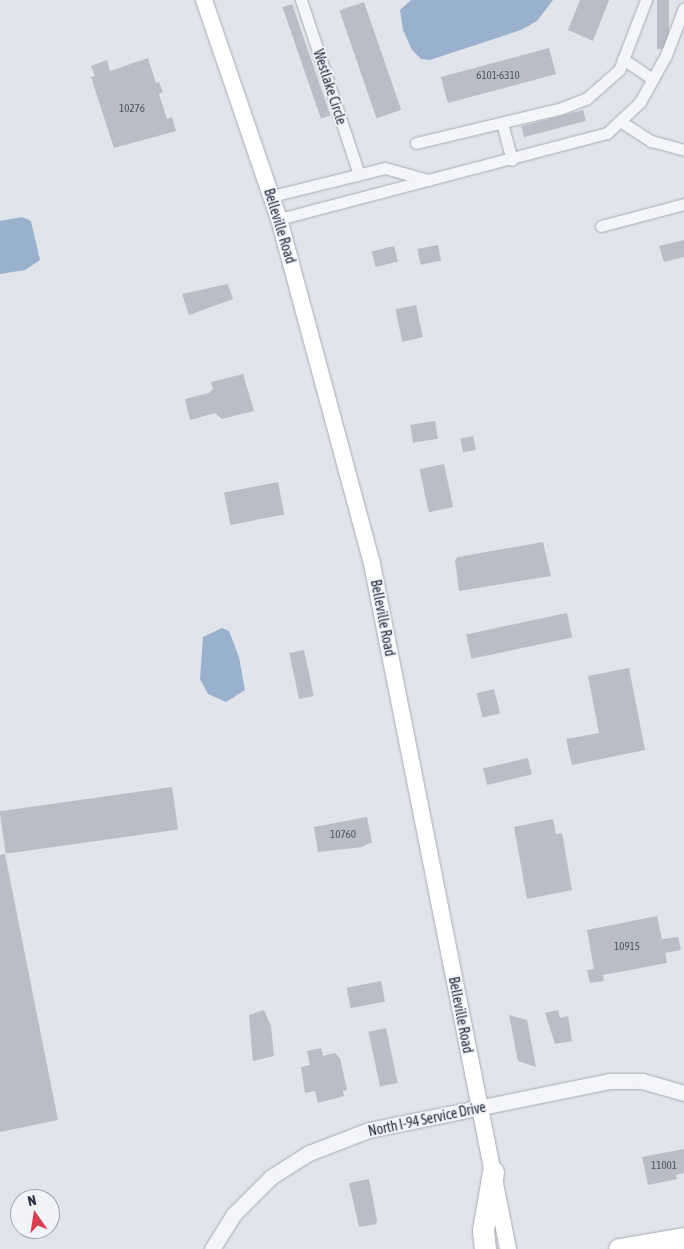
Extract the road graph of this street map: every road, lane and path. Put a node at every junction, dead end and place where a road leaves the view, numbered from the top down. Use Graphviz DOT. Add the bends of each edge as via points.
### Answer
graph roads {
  1 [pos="204,0"];
  2 [pos="301,0"];
  3 [pos="646,0"];
  4 [pos="684,8"];
  5 [pos="623,59"];
  6 [pos="653,78"];
  7 [pos="620,121"];
  8 [pos="502,123"];
  9 [pos="416,143"];
  10 [pos="684,150"];
  11 [pos="512,160"];
  12 [pos="358,174"];
  13 [pos="428,180"];
  14 [pos="272,196"];
  15 [pos="684,204"];
  16 [pos="279,219"];
  17 [pos="601,226"];
  18 [pos="684,1093"];
  19 [pos="482,1108"];
  20 [pos="493,1172"];
  21 [pos="684,1238"];
  22 [pos="212,1249"];
  23 [pos="485,1249"];
  24 [pos="508,1249"];
  25 [pos="619,1249"];
  1 -- 14 [label="main road, Belleville Road"];
  2 -- 12 [label="street, Westlake Circle"];
  3 -- 5 [label="street"];
  4 -- 6 [label="street"];
  5 -- 6 [label="street"];
  5 -- 8 [label="street" via="611,80 587,98 559,110"];
  6 -- 7 [label="street" via="640,102"];
  7 -- 10 [label="street" via="650,141"];
  7 -- 11 [label="street" via="607,133"];
  8 -- 9 [label="street"];
  8 -- 11 [label="street"];
  11 -- 13 [label="street"];
  12 -- 13 [label="street" via="385,168"];
  12 -- 14 [label="street"];
  13 -- 16 [label="street"];
  14 -- 16 [label="main road, Belleville Road"];
  15 -- 17 [label="street"];
  16 -- 19 [label="main road, Belleville Road" via="372,564 474,1087"];
  18 -- 19 [label="street, North I-94 Service Drive" via="642,1081 609,1081"];
  19 -- 20 [label="main road, Belleville Road"];
  19 -- 22 [label="street, North I-94 Service Drive" via="369,1130 309,1153 252,1194"];
  20 -- 23 [label="highway" via="483,1230"];
  20 -- 24 [label="main road, Belleville Road"];
  21 -- 25 [label="highway"];
}
